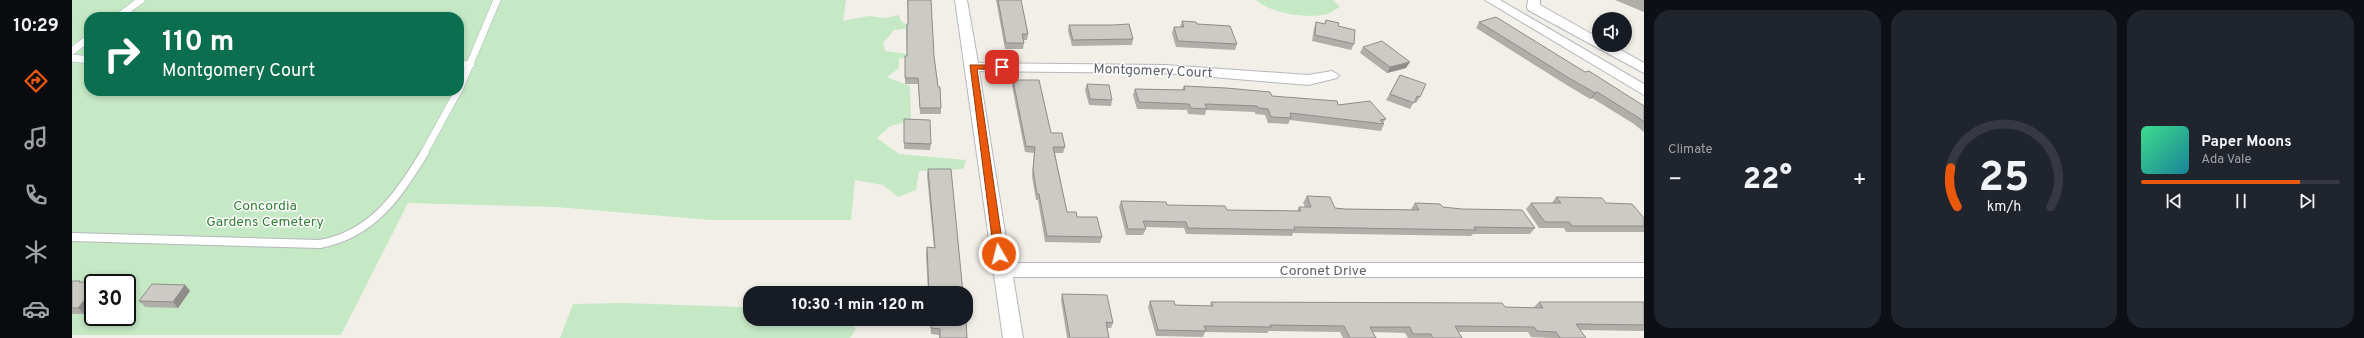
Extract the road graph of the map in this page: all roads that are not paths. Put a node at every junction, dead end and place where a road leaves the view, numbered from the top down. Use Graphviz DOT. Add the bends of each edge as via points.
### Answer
graph roads {
  1 [pos="141,0"];
  2 [pos="497,0"];
  3 [pos="961,0"];
  4 [pos="1490,0"];
  5 [pos="1534,0"];
  6 [pos="125,12"];
  7 [pos="1592,40"];
  8 [pos="84,42"];
  9 [pos="72,51"];
  10 [pos="1614,52"];
  11 [pos="72,58"];
  12 [pos="84,59"];
  13 [pos="471,64"];
  14 [pos="464,65"];
  15 [pos="973,67"];
  16 [pos="1644,69"];
  17 [pos="1332,75"];
  18 [pos="464,79"];
  19 [pos="1644,90"];
  20 [pos="455,96"];
  21 [pos="72,237"];
  22 [pos="1001,270"];
  23 [pos="1644,270"];
  24 [pos="1013,338"];
  1 -- 6 [label="lane"];
  2 -- 13 [label="lane"];
  3 -- 15 [label="street"];
  4 -- 19 [label="street"];
  5 -- 7 [label="street" via="1533,7"];
  8 -- 9 [label="lane"];
  10 -- 16 [label="street"];
  11 -- 12 [label="lane"];
  13 -- 14 [label="lane"];
  13 -- 18 [label="lane"];
  15 -- 17 [label="street, Montgomery Court" via="1165,69 1308,80"];
  15 -- 22 [label="street"];
  20 -- 21 [label="lane" via="408,176 385,209 369,223 337,241 306,244"];
  22 -- 23 [label="street, Coronet Drive"];
  22 -- 24 [label="street"];
}
